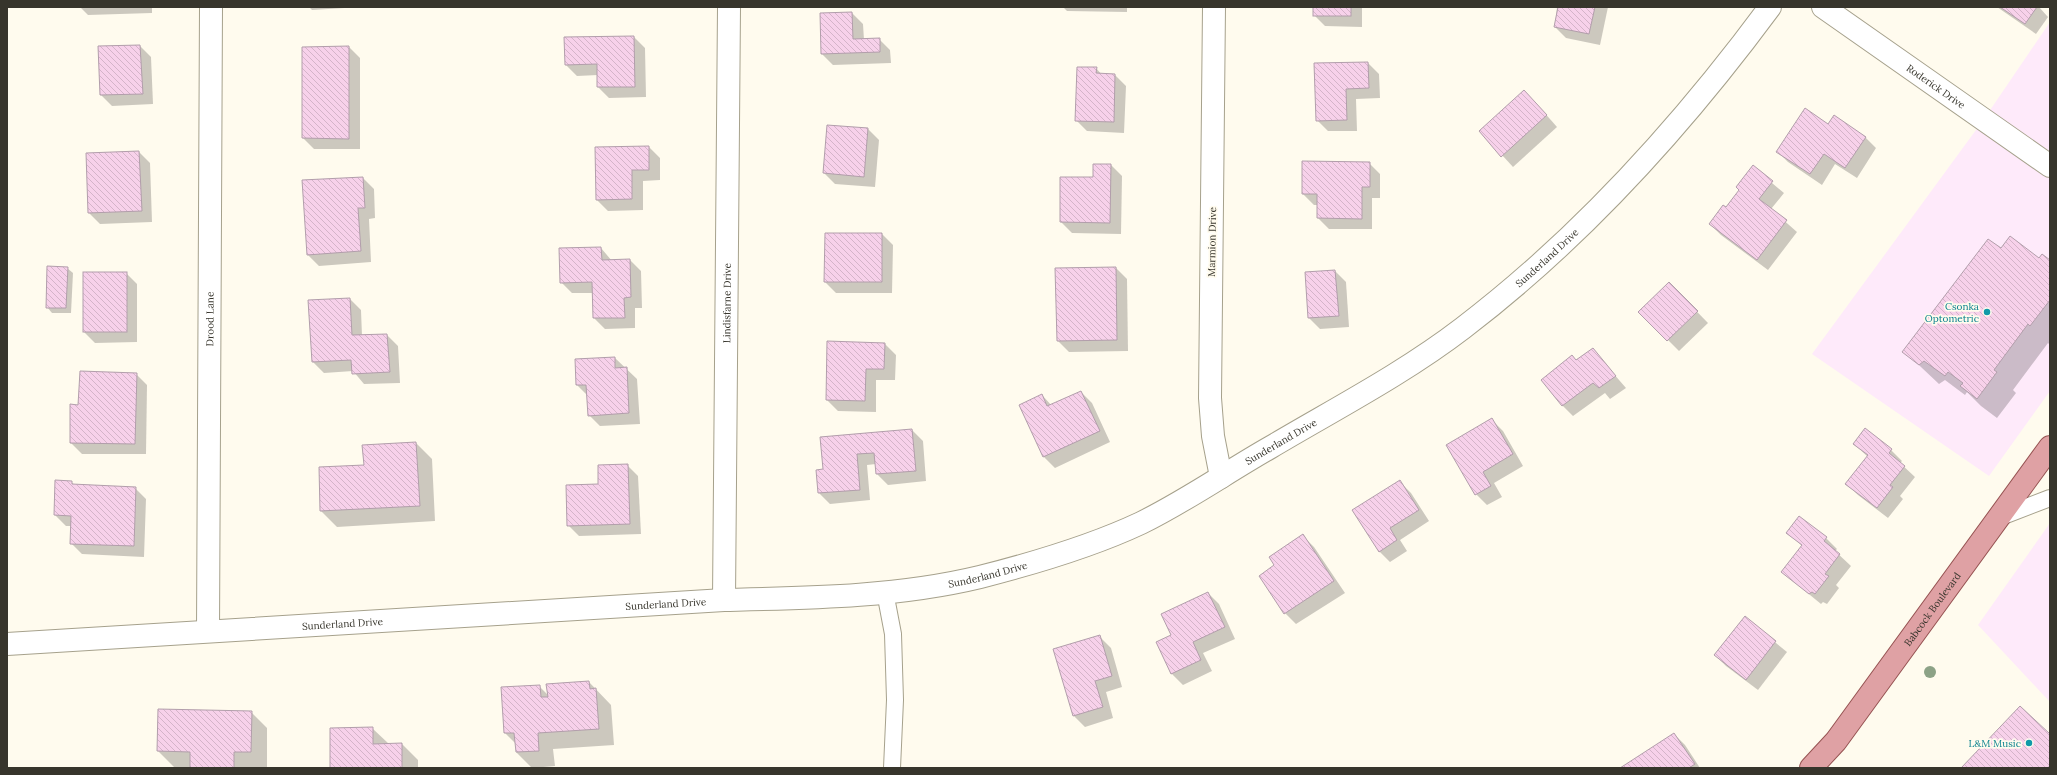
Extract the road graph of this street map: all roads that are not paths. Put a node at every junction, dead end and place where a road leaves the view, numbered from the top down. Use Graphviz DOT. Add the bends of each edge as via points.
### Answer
graph roads {
  1 [pos="211,7"];
  2 [pos="729,7"];
  3 [pos="1214,7"];
  4 [pos="1770,7"];
  5 [pos="1823,7"];
  6 [pos="2050,166"];
  7 [pos="2050,447"];
  8 [pos="1221,477"];
  9 [pos="2050,498"];
  10 [pos="1998,518"];
  11 [pos="885,592"];
  12 [pos="724,600"];
  13 [pos="208,631"];
  14 [pos="7,644"];
  15 [pos="892,768"];
  16 [pos="1811,768"];
  1 -- 13 [label="street, Drood Lane"];
  2 -- 12 [label="street, Lindisfarne Drive"];
  3 -- 8 [label="street, Marmion Drive" via="1210,398 1213,436"];
  4 -- 8 [label="street, Sunderland Drive" via="1668,134 1620,187 1541,263 1462,329 1420,358"];
  5 -- 6 [label="street, Roderick Drive"];
  7 -- 10 [label="main road, Babcock Boulevard"];
  8 -- 11 [label="street, Sunderland Drive" via="1179,503 1091,544 976,578"];
  9 -- 10 [label="lane"];
  10 -- 16 [label="main road, Babcock Boulevard" via="1836,741"];
  11 -- 12 [label="street, Sunderland Drive" via="814,598"];
  11 -- 15 [label="lane" via="893,641 895,700"];
  12 -- 13 [label="street, Sunderland Drive"];
  13 -- 14 [label="street, Sunderland Drive"];
}
